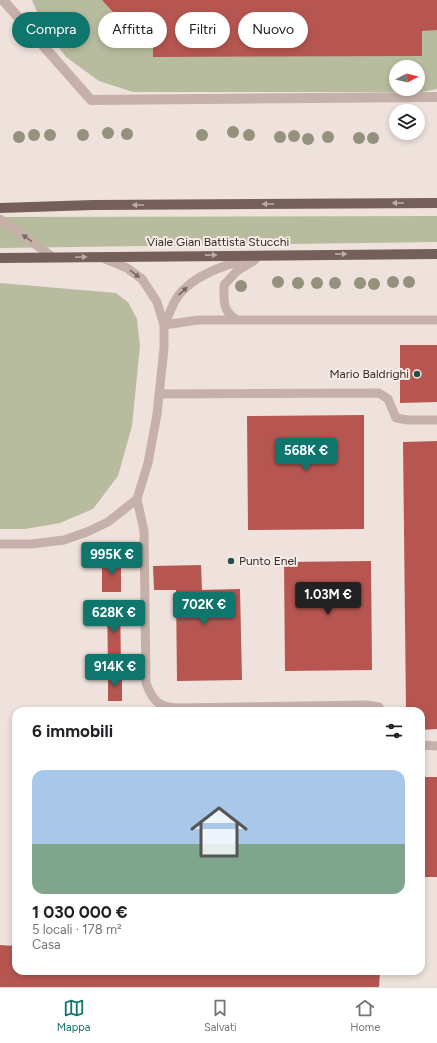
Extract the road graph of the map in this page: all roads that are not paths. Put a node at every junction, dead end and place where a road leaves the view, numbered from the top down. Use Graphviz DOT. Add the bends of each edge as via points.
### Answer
graph roads {
  1 [pos="3,0"];
  2 [pos="437,97"];
  3 [pos="437,203"];
  4 [pos="0,208"];
  5 [pos="0,219"];
  6 [pos="437,254"];
  7 [pos="263,255"];
  8 [pos="100,256"];
  9 [pos="0,258"];
  10 [pos="54,258"];
  11 [pos="437,320"];
  12 [pos="237,321"];
  13 [pos="164,325"];
  14 [pos="160,394"];
  15 [pos="437,420"];
  16 [pos="137,500"];
  17 [pos="0,544"];
  18 [pos="161,707"];
  19 [pos="265,707"];
  20 [pos="379,707"];
  21 [pos="425,745"];
  22 [pos="437,746"];
  1 -- 2 [label="street" via="91,100"];
  3 -- 4 [label="main road, one-way"];
  10 -- 5 [label="lane, one-way"];
  7 -- 6 [label="main road, Viale Gian Battista Stucchi, one-way"];
  8 -- 7 [label="main road, Viale Gian Battista Stucchi, one-way"];
  7 -- 12 [label="lane" via="237,271 224,285 224,306 228,315"];
  13 -- 7 [label="lane, one-way" via="178,296 194,282 233,263"];
  10 -- 8 [label="main road, Viale Gian Battista Stucchi, one-way"];
  8 -- 13 [label="lane, one-way" via="127,268 142,279 157,302"];
  9 -- 10 [label="main road, Viale Gian Battista Stucchi"];
  11 -- 12 [label="lane"];
  12 -- 13 [label="lane" via="198,320"];
  13 -- 14 [label="lane"];
  14 -- 15 [label="lane" via="379,393 388,399 396,418"];
  14 -- 16 [label="lane" via="148,463"];
  16 -- 17 [label="lane" via="108,522 64,540"];
  16 -- 18 [label="lane" via="144,531 146,683 151,697"];
  19 -- 20 [label="lane"];
  21 -- 22 [label="lane"];
}
